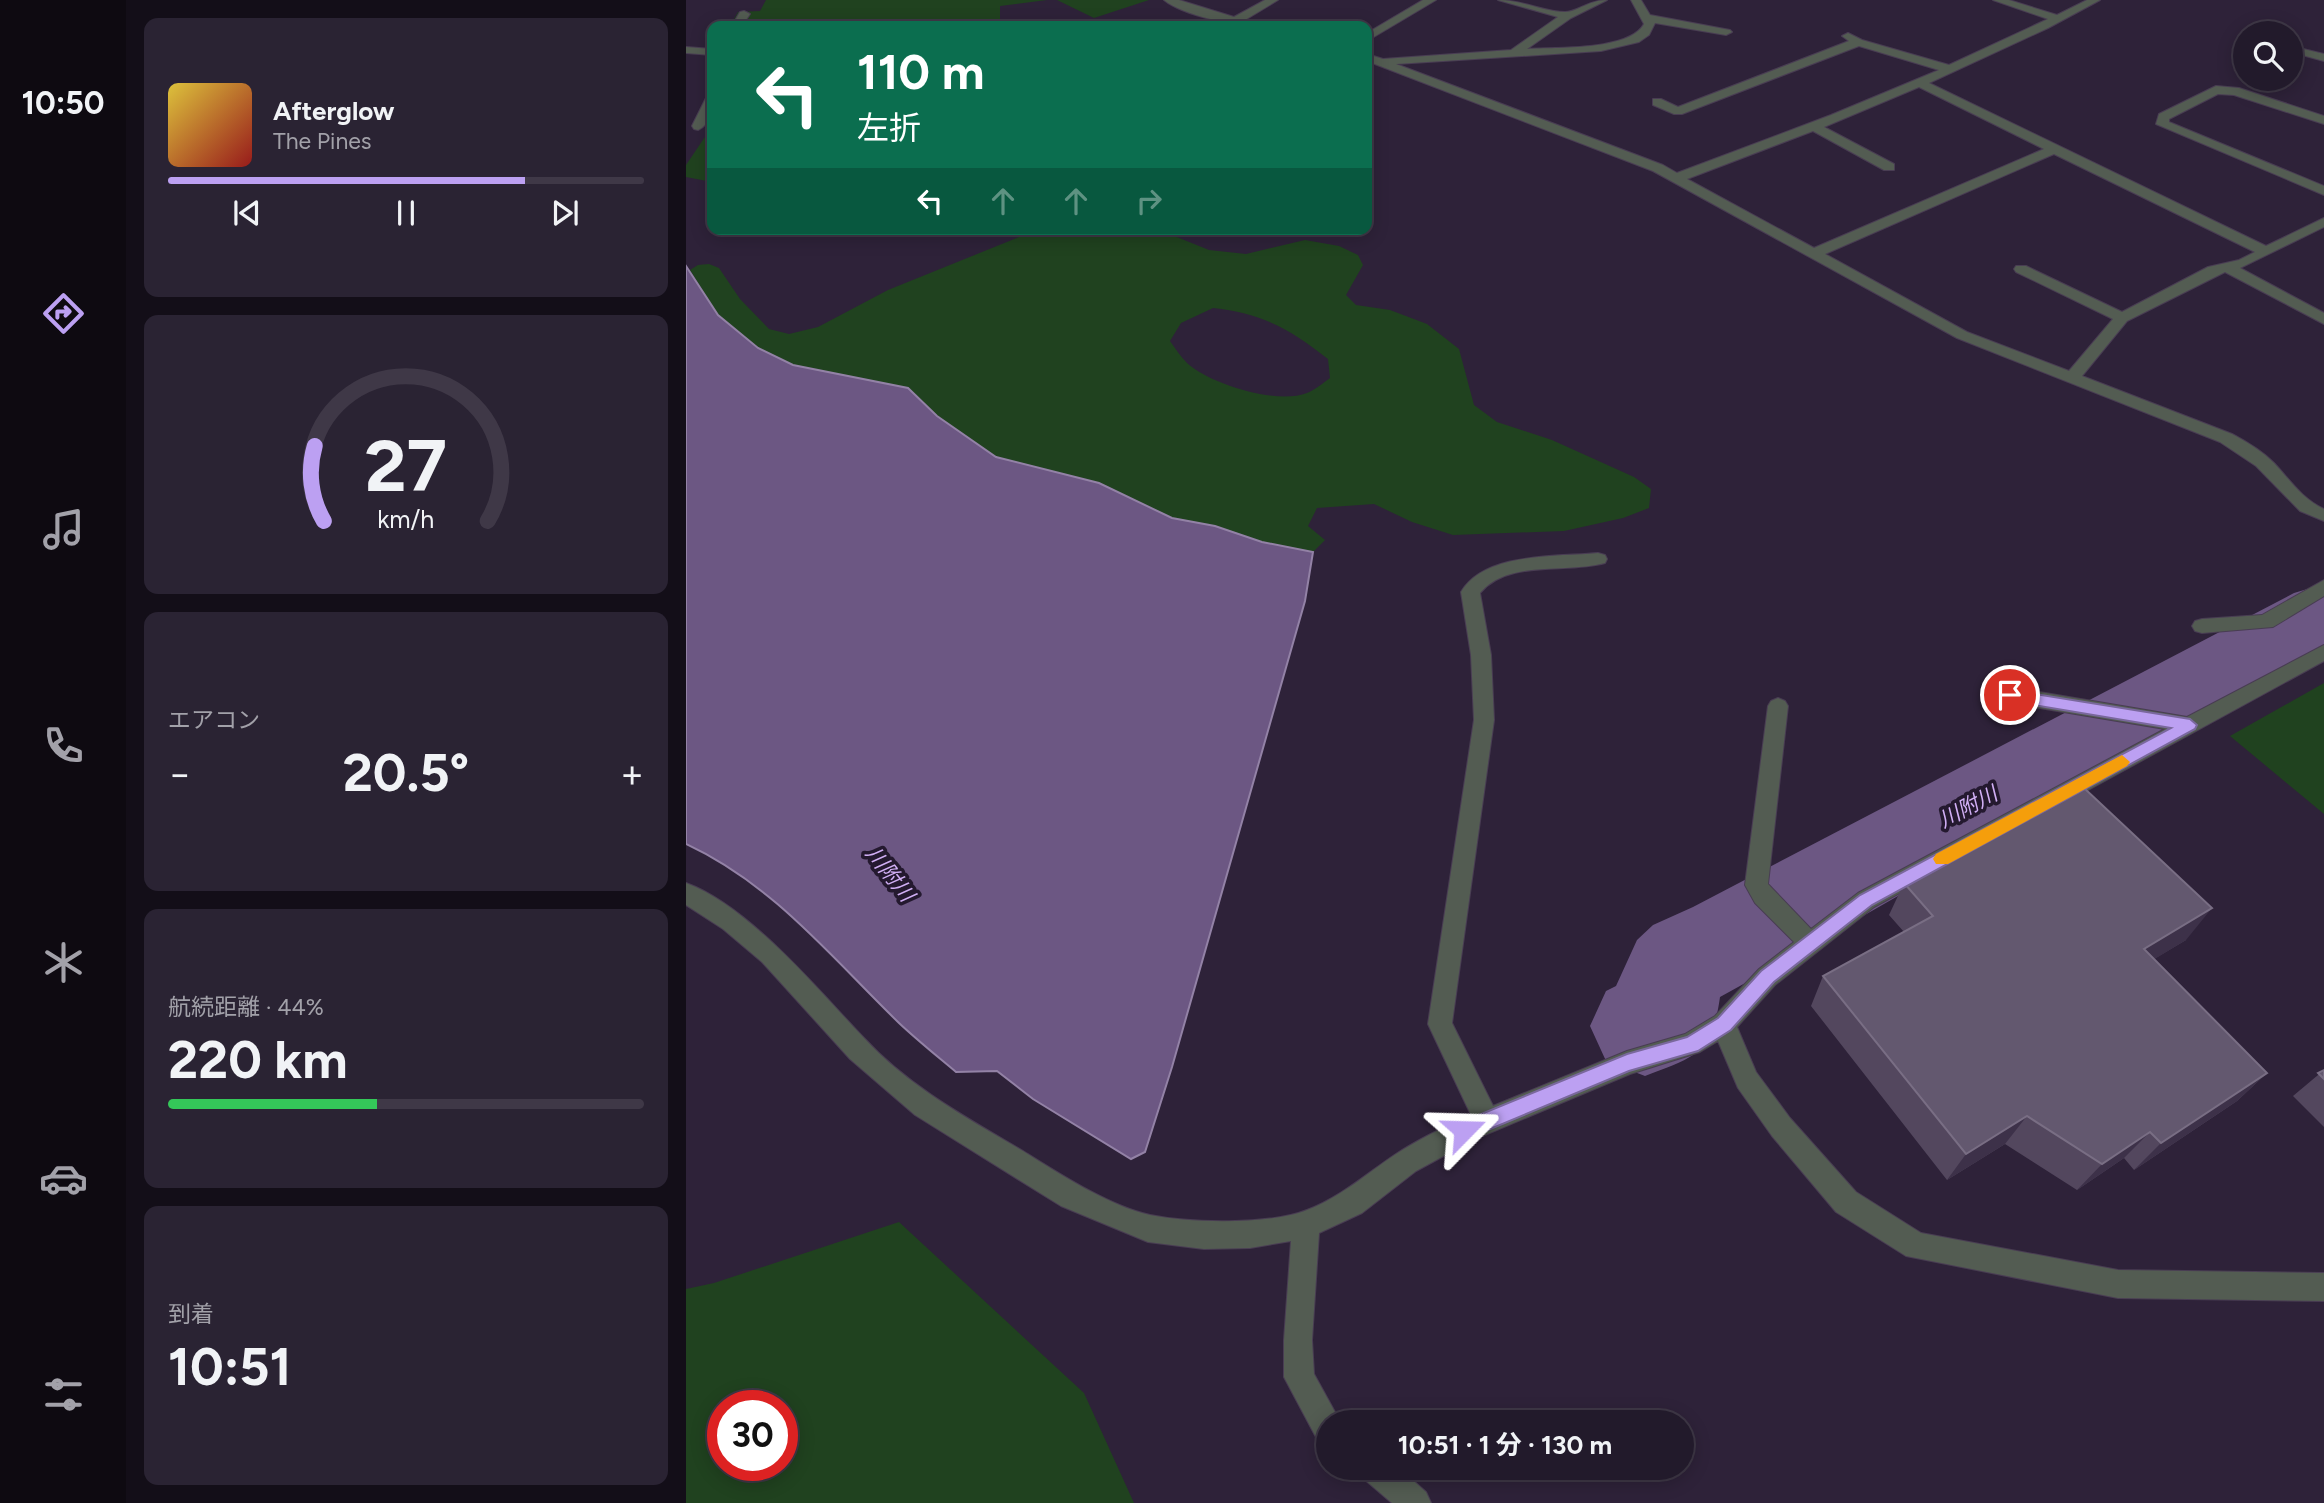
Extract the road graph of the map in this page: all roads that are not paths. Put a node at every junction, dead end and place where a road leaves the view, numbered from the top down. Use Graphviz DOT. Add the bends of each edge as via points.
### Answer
graph roads {
  1 [pos="1169,0"];
  2 [pos="1273,0"];
  3 [pos="1431,0"];
  4 [pos="1503,0"];
  5 [pos="1602,0"];
  6 [pos="1636,0"];
  7 [pos="1998,0"];
  8 [pos="2095,0"];
  9 [pos="744,14"];
  10 [pos="1567,16"];
  11 [pos="1647,18"];
  12 [pos="2057,18"];
  13 [pos="740,21"];
  14 [pos="1235,21"];
  15 [pos="1726,32"];
  16 [pos="1842,32"];
  17 [pos="1372,35"];
  18 [pos="1858,42"];
  19 [pos="686,50"];
  20 [pos="707,51"];
  21 [pos="2303,52"];
  22 [pos="1514,54"];
  23 [pos="2324,58"];
  24 [pos="1373,59"];
  25 [pos="1949,69"];
  26 [pos="1919,83"];
  27 [pos="1657,102"];
  28 [pos="707,107"];
  29 [pos="2324,120"];
  30 [pos="698,126"];
  31 [pos="1815,127"];
  32 [pos="2054,149"];
  33 [pos="1889,167"];
  34 [pos="1676,178"];
  35 [pos="2324,191"];
  36 [pos="2324,222"];
  37 [pos="2266,252"];
  38 [pos="1814,253"];
  39 [pos="2227,267"];
  40 [pos="2021,269"];
  41 [pos="2122,318"];
  42 [pos="2324,319"];
  43 [pos="2073,377"];
  44 [pos="2324,515"];
  45 [pos="1598,559"];
  46 [pos="2324,587"];
  47 [pos="2202,626"];
  48 [pos="2324,652"];
  49 [pos="2010,695"];
  50 [pos="1778,706"];
  51 [pos="2190,725"];
  52 [pos="686,893"];
  53 [pos="1809,942"];
  54 [pos="1724,1024"];
  55 [pos="1488,1121"];
  56 [pos="1306,1224"];
  57 [pos="2324,1287"];
  58 [pos="1318,1410"];
  59 [pos="1389,1480"];
  60 [pos="1415,1503"];
  1 -- 14 [label="street"];
  2 -- 14 [label="street"];
  3 -- 17 [label="street"];
  4 -- 10 [label="street"];
  5 -- 10 [label="street"];
  6 -- 11 [label="street"];
  7 -- 12 [label="street"];
  8 -- 12 [label="street"];
  9 -- 13 [label="street"];
  10 -- 22 [label="street"];
  11 -- 15 [label="street"];
  11 -- 22 [label="street" via="1650,24 1645,33 1622,45"];
  12 -- 25 [label="street"];
  16 -- 18 [label="street"];
  18 -- 25 [label="street"];
  18 -- 27 [label="street" via="1678,111"];
  19 -- 20 [label="street"];
  21 -- 23 [label="street"];
  22 -- 24 [label="street"];
  24 -- 34 [label="street"];
  25 -- 26 [label="street"];
  26 -- 31 [label="street"];
  26 -- 32 [label="street"];
  28 -- 30 [label="street"];
  29 -- 35 [label="street" via="2235,91 2216,90 2163,117 2162,124"];
  31 -- 33 [label="street"];
  31 -- 34 [label="street"];
  32 -- 37 [label="street"];
  32 -- 38 [label="street"];
  34 -- 38 [label="street"];
  36 -- 37 [label="street"];
  37 -- 39 [label="street"];
  38 -- 43 [label="street" via="1962,335"];
  39 -- 41 [label="street"];
  39 -- 42 [label="street"];
  40 -- 41 [label="street"];
  41 -- 43 [label="street"];
  43 -- 44 [label="street" via="2247,449 2296,501"];
  45 -- 55 [label="street" via="1501,569 1481,579 1470,592 1483,651 1484,720 1440,1024"];
  46 -- 47 [label="street" via="2266,622"];
  48 -- 51 [label="street"];
  49 -- 51 [label="street"];
  50 -- 53 [label="street" via="1756,885"];
  51 -- 53 [label="street" via="1866,900"];
  52 -- 56 [label="street" via="731,922 769,955 859,1051 914,1098 1071,1196 1148,1228 1204,1235 1250,1234"];
  53 -- 54 [label="street" via="1768,976"];
  54 -- 55 [label="street" via="1691,1044 1627,1063"];
  54 -- 57 [label="street" via="1747,1080 1846,1202 1916,1246 2118,1284"];
  55 -- 56 [label="street" via="1407,1161 1352,1203"];
  56 -- 58 [label="street" via="1299,1377"];
  59 -- 60 [label="street"];
}
